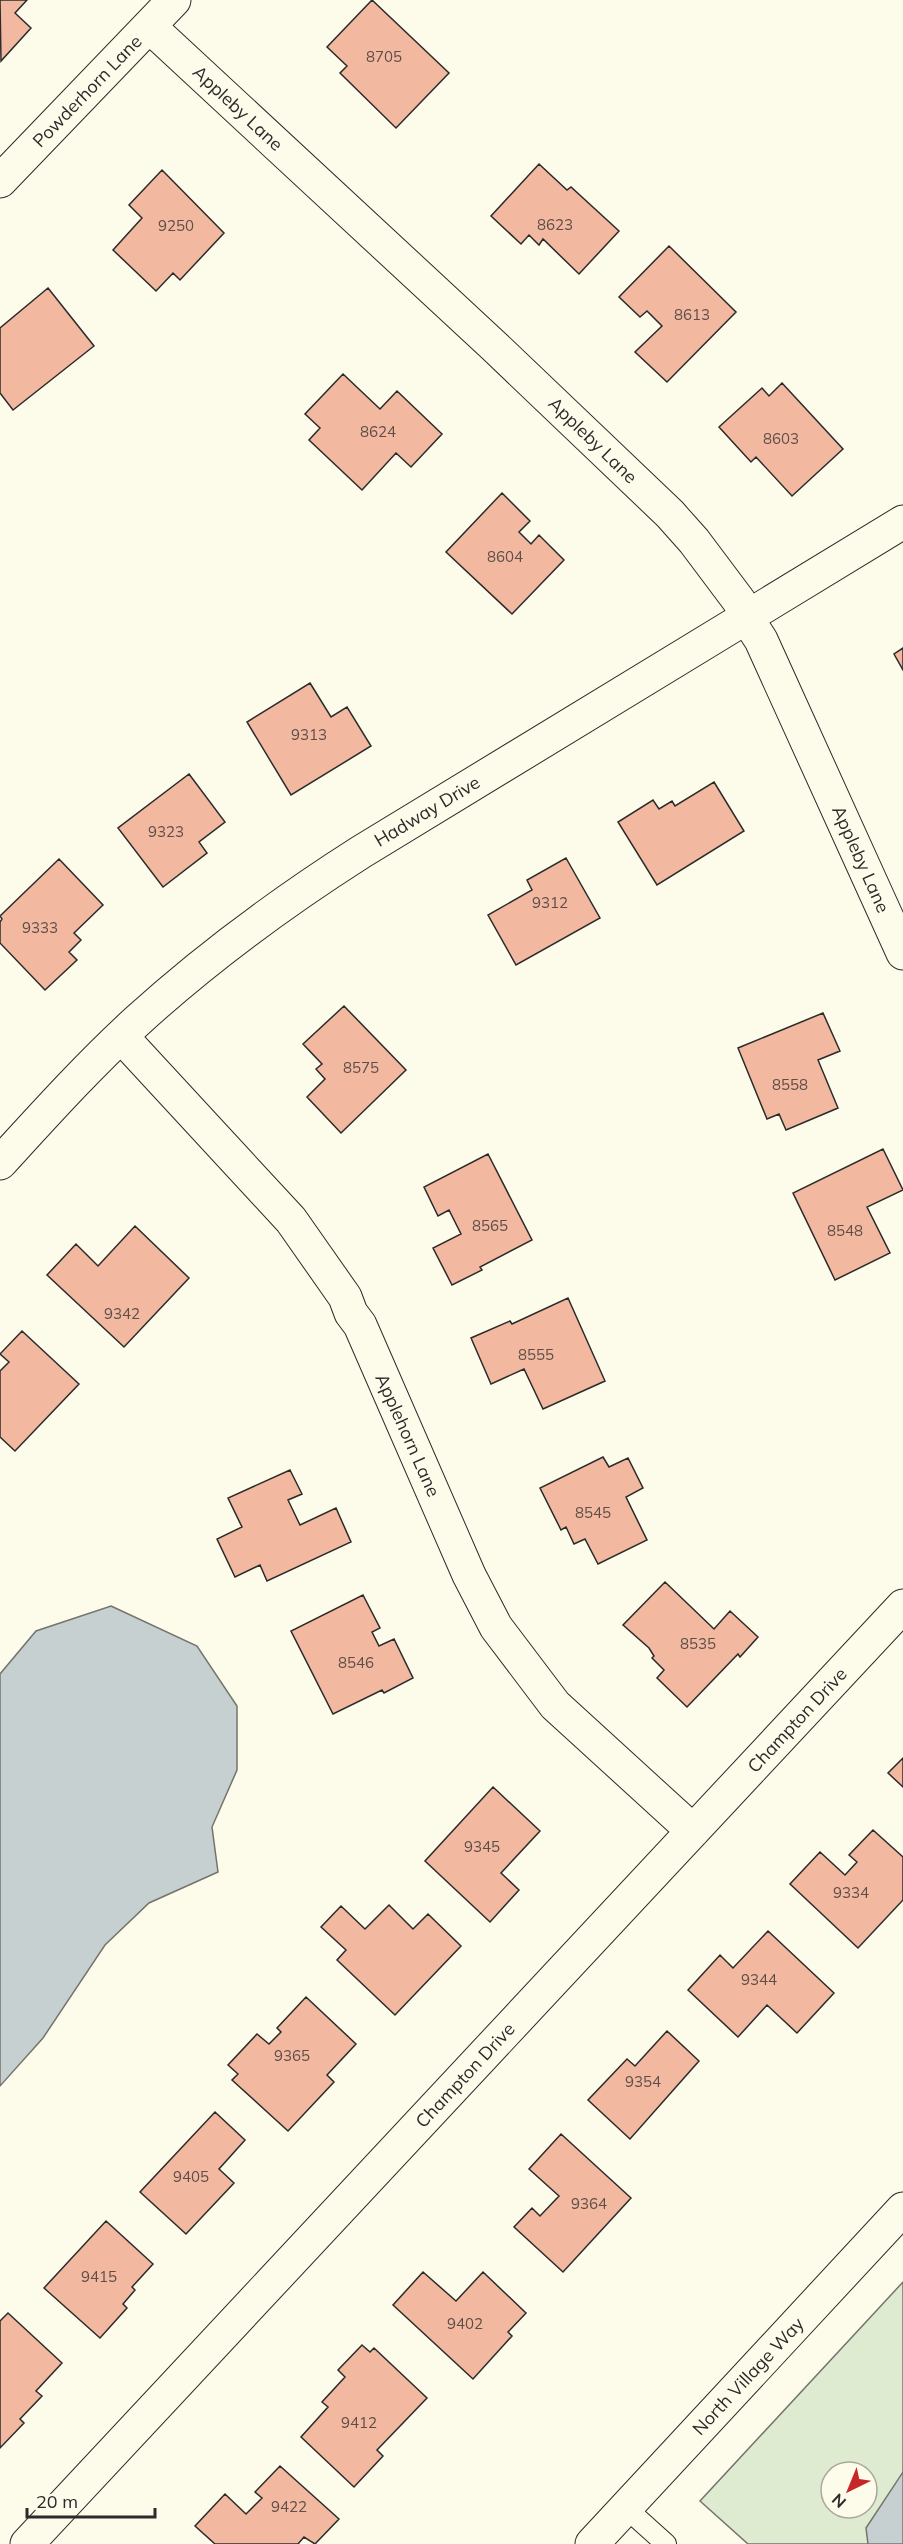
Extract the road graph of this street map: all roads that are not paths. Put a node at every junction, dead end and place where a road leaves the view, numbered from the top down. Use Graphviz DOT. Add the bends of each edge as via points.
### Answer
graph roads {
  1 [pos="174,0"];
  2 [pos="149,26"];
  3 [pos="0,181"];
  4 [pos="903,522"];
  5 [pos="746,617"];
  6 [pos="903,953"];
  7 [pos="121,1036"];
  8 [pos="0,1163"];
  9 [pos="903,1606"];
  10 [pos="693,1831"];
  11 [pos="903,2209"];
  12 [pos="626,2508"];
  13 [pos="27,2544"];
  14 [pos="592,2544"];
  15 [pos="666,2544"];
  1 -- 2 [label="street, Powderhorn Lane"];
  2 -- 3 [label="street, Powderhorn Lane"];
  2 -- 5 [label="street, Appleby Lane" via="670,514 739,601"];
  4 -- 5 [label="street, Hadway Drive"];
  5 -- 6 [label="street, Appleby Lane" via="777,673"];
  5 -- 7 [label="street, Hadway Drive" via="300,891 227,944"];
  7 -- 8 [label="street, Hadway Drive"];
  7 -- 10 [label="street, Applehorn Lane" via="291,1220 345,1297 496,1627 555,1705"];
  9 -- 10 [label="street, Champton Drive"];
  10 -- 13 [label="street, Champton Drive"];
  11 -- 12 [label="street, North Village Way"];
  12 -- 14 [label="street, North Village Way"];
  12 -- 15 [label="lane"];
}
